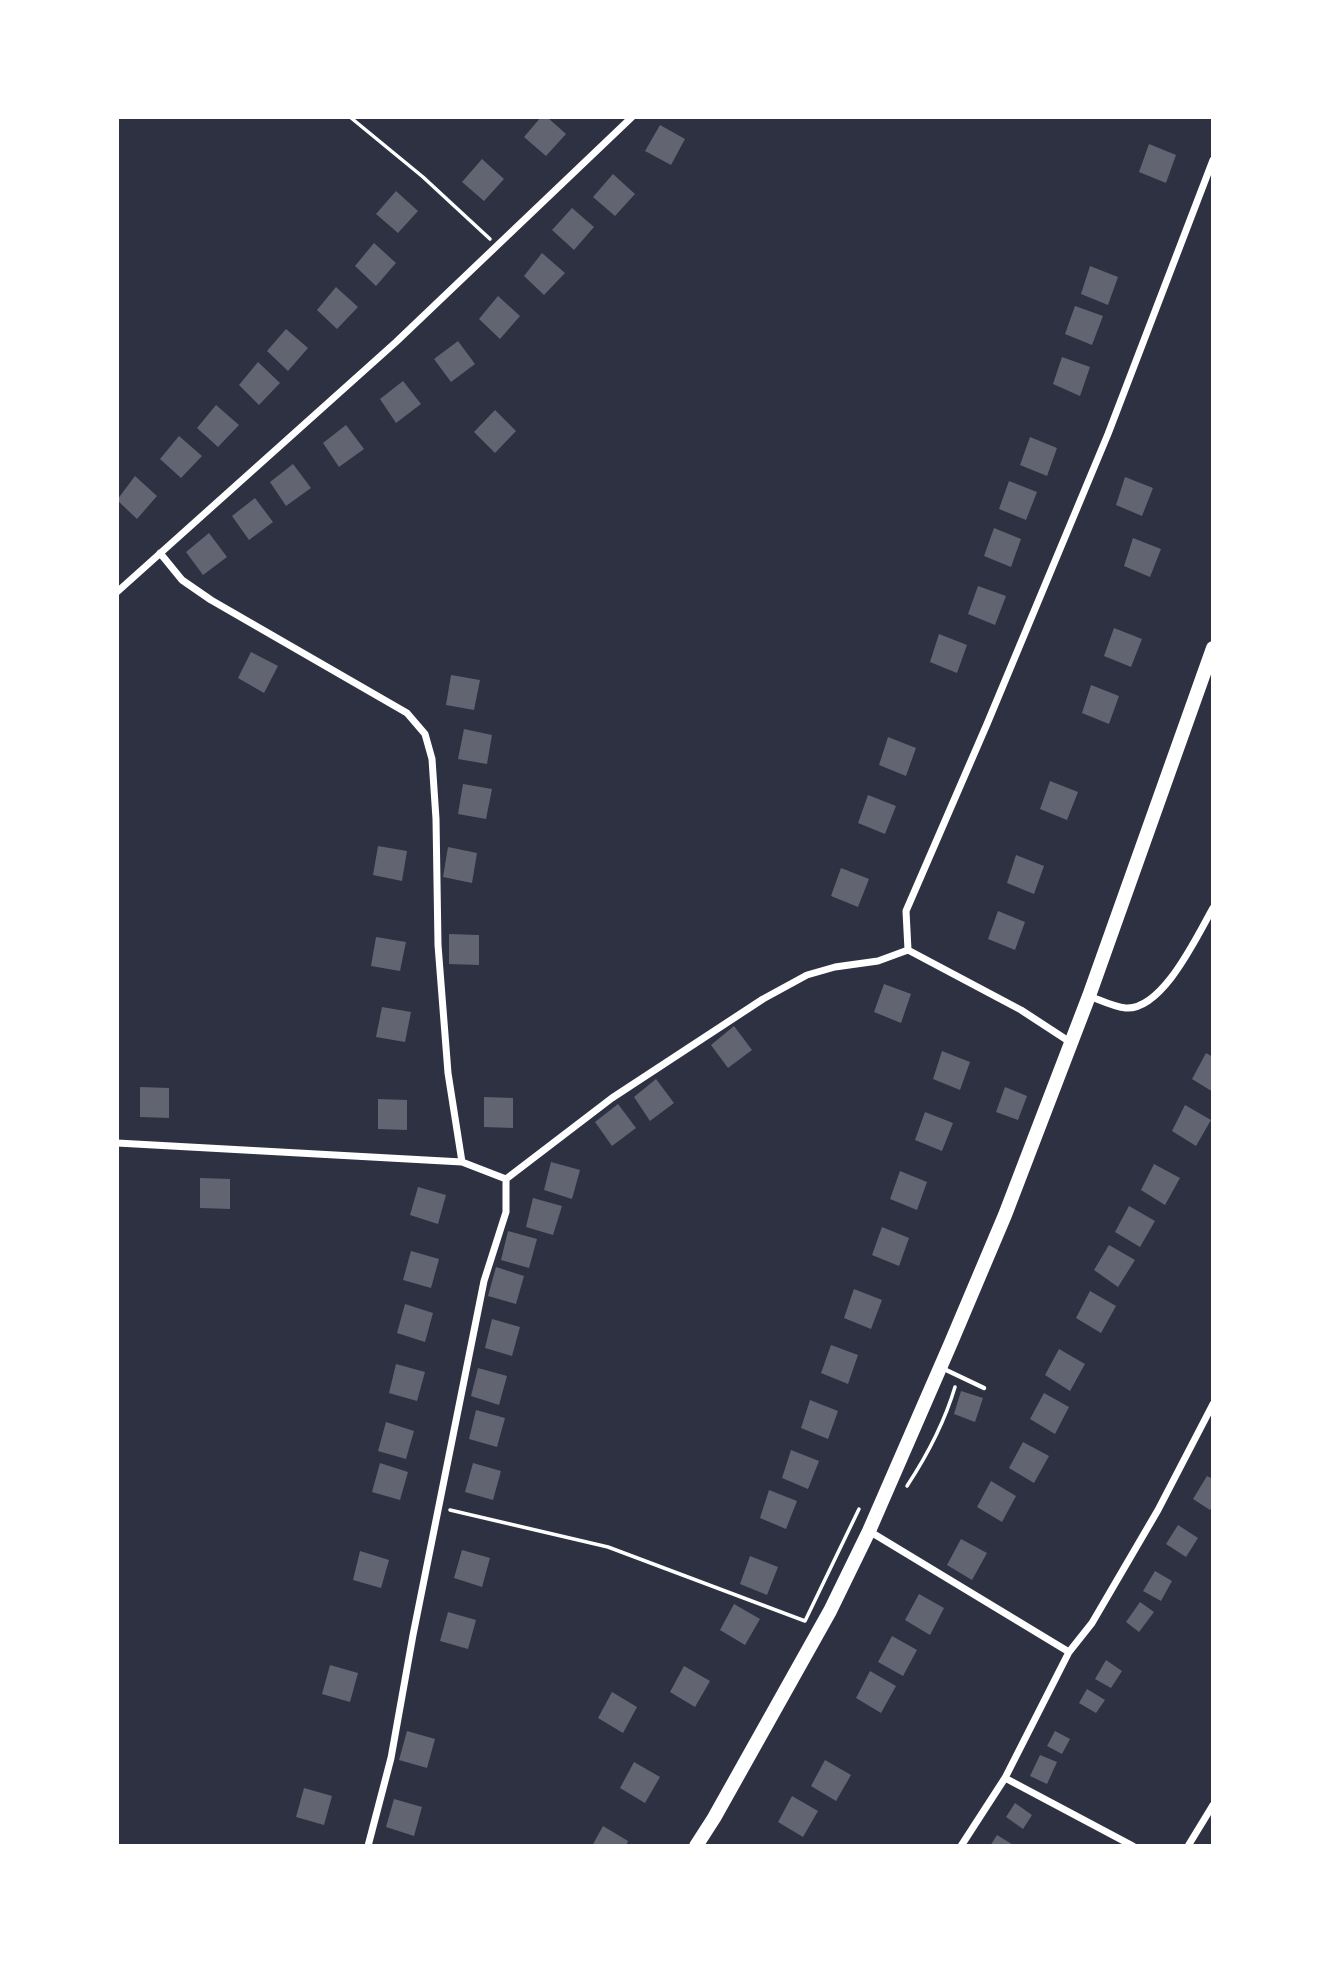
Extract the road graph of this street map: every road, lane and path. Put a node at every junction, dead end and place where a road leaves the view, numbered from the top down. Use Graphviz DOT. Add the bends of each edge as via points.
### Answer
graph roads {
  1 [pos="350,117"];
  2 [pos="632,117"];
  3 [pos="1213,160"];
  4 [pos="497,245"];
  5 [pos="160,553"];
  6 [pos="117,592"];
  7 [pos="1213,648"];
  8 [pos="1213,908"];
  9 [pos="908,950"];
  10 [pos="1089,996"];
  11 [pos="1070,1042"];
  12 [pos="117,1143"];
  13 [pos="463,1162"];
  14 [pos="506,1179"];
  15 [pos="940,1367"];
  16 [pos="958,1376"];
  17 [pos="984,1388"];
  18 [pos="1213,1404"];
  19 [pos="907,1487"];
  20 [pos="861,1506"];
  21 [pos="440,1508"];
  22 [pos="869,1531"];
  23 [pos="1069,1652"];
  24 [pos="1005,1778"];
  25 [pos="1213,1805"];
  26 [pos="368,1846"];
  27 [pos="696,1846"];
  28 [pos="961,1846"];
  29 [pos="1133,1846"];
  30 [pos="1188,1846"];
  1 -- 4 [label="path"];
  2 -- 4 [label="street"];
  3 -- 9 [label="street" via="1108,434 906,911"];
  4 -- 5 [label="street"];
  5 -- 6 [label="street"];
  5 -- 13 [label="street" via="182,580 211,600 407,713 425,734 432,760 438,946 448,1073"];
  7 -- 10 [label="main road"];
  8 -- 10 [label="street" via="1156,996 1127,1008"];
  9 -- 11 [label="street" via="1021,1010"];
  9 -- 14 [label="street" via="807,975 785,987 612,1098"];
  10 -- 11 [label="main road"];
  11 -- 15 [label="main road"];
  12 -- 13 [label="street"];
  13 -- 14 [label="street"];
  14 -- 21 [label="street" via="506,1212 484,1282"];
  15 -- 16 [label="lane"];
  15 -- 22 [label="main road"];
  16 -- 17 [label="lane"];
  16 -- 19 [label="path" via="944,1421"];
  18 -- 23 [label="street" via="1158,1510 1092,1623"];
  20 -- 21 [label="path" via="804,1621 608,1546"];
  21 -- 26 [label="street" via="391,1758"];
  22 -- 23 [label="street"];
  22 -- 27 [label="main road" via="830,1611"];
  23 -- 24 [label="street"];
  24 -- 28 [label="street"];
  24 -- 29 [label="street"];
  25 -- 30 [label="street"];
}
